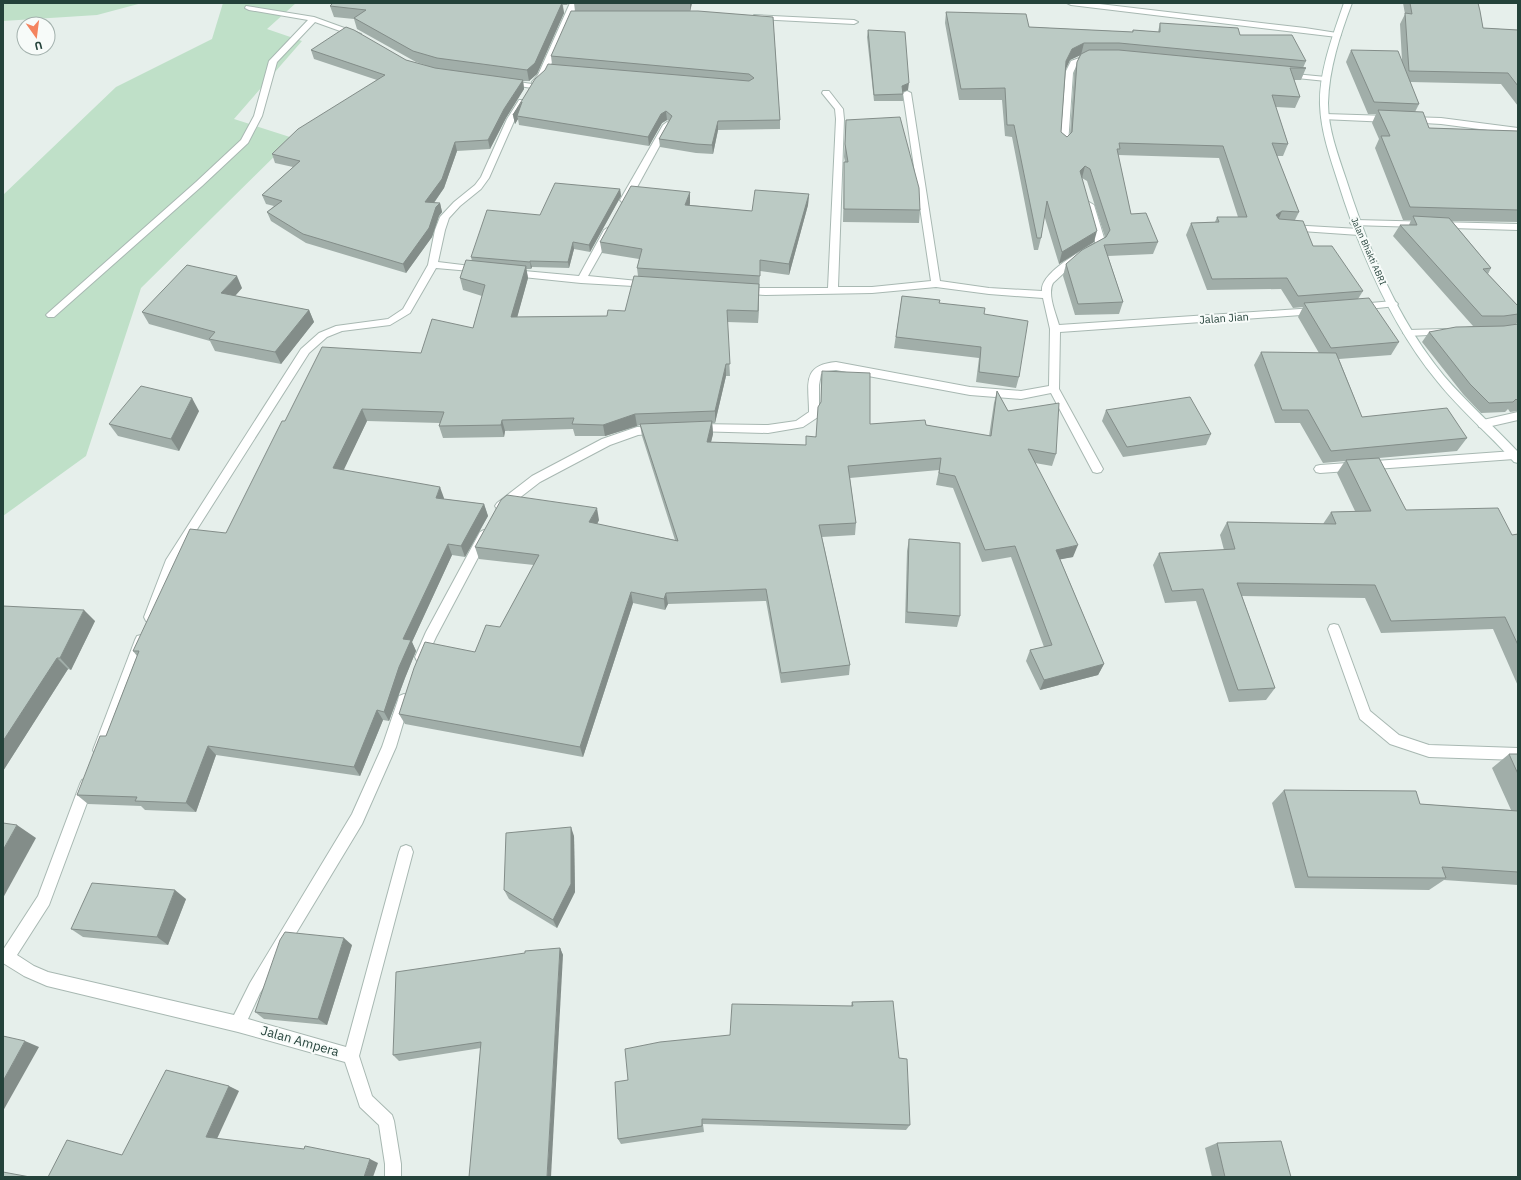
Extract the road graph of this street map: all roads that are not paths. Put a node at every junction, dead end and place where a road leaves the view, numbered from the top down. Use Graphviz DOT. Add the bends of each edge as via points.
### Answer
graph roads {
  1 [pos="1071,3"];
  2 [pos="1348,3"];
  3 [pos="249,8"];
  4 [pos="570,11"];
  5 [pos="746,17"];
  6 [pos="314,19"];
  7 [pos="854,22"];
  8 [pos="1337,35"];
  9 [pos="366,38"];
  10 [pos="1100,58"];
  11 [pos="1280,74"];
  12 [pos="1326,79"];
  13 [pos="495,81"];
  14 [pos="532,86"];
  15 [pos="826,93"];
  16 [pos="907,93"];
  17 [pos="1325,117"];
  18 [pos="667,124"];
  19 [pos="1518,131"];
  20 [pos="1064,144"];
  21 [pos="1087,196"];
  22 [pos="622,206"];
  23 [pos="615,219"];
  24 [pos="1355,222"];
  25 [pos="1277,227"];
  26 [pos="1518,227"];
  27 [pos="1359,232"];
  28 [pos="433,265"];
  29 [pos="489,271"];
  30 [pos="504,273"];
  31 [pos="581,280"];
  32 [pos="936,284"];
  33 [pos="656,286"];
  34 [pos="734,291"];
  35 [pos="833,291"];
  36 [pos="1047,295"];
  37 [pos="1394,304"];
  38 [pos="1352,308"];
  39 [pos="1321,310"];
  40 [pos="51,315"];
  41 [pos="1055,329"];
  42 [pos="1456,332"];
  43 [pos="1408,333"];
  44 [pos="1054,389"];
  45 [pos="1518,416"];
  46 [pos="1483,424"];
  47 [pos="672,429"];
  48 [pos="687,429"];
  49 [pos="1516,457"];
  50 [pos="1097,469"];
  51 [pos="1320,469"];
  52 [pos="1334,629"];
  53 [pos="415,671"];
  54 [pos="407,691"];
  55 [pos="1518,754"];
  56 [pos="97,757"];
  57 [pos="92,772"];
  58 [pos="406,852"];
  59 [pos="5,957"];
  60 [pos="238,1024"];
  61 [pos="351,1056"];
  62 [pos="393,1177"];
  1 -- 8 [label="street"];
  2 -- 8 [label="street, Jalan Bhakti ABRI"];
  3 -- 6 [label="street"];
  4 -- 14 [label="street" via="549,68"];
  5 -- 7 [label="street"];
  6 -- 9 [label="street"];
  6 -- 40 [label="street" via="273,61 258,116 245,141"];
  8 -- 12 [label="street, Jalan Bhakti ABRI"];
  10 -- 20 [label="street" via="1085,58 1074,63 1069,73"];
  11 -- 12 [label="street"];
  12 -- 17 [label="street, Jalan Bhakti ABRI"];
  13 -- 14 [label="street"];
  14 -- 28 [label="street" via="511,119 485,178 445,217"];
  15 -- 35 [label="street" via="839,109 840,119"];
  16 -- 32 [label="street"];
  17 -- 19 [label="street" via="1441,121"];
  17 -- 24 [label="street, Jalan Bhakti ABRI" via="1332,153"];
  18 -- 22 [label="street"];
  21 -- 36 [label="street" via="1099,245 1075,258 1049,281 1046,287"];
  23 -- 31 [label="street"];
  24 -- 26 [label="street"];
  24 -- 27 [label="street, Jalan Bhakti ABRI"];
  25 -- 27 [label="street"];
  27 -- 37 [label="street, Jalan Bhakti ABRI"];
  28 -- 29 [label="street"];
  28 -- 56 [label="street" via="406,311 390,322 340,328 323,335 305,351 170,563"];
  30 -- 31 [label="street"];
  31 -- 33 [label="street"];
  32 -- 35 [label="street"];
  32 -- 36 [label="street"];
  34 -- 35 [label="street"];
  36 -- 41 [label="street"];
  37 -- 38 [label="street"];
  37 -- 43 [label="street, Jalan Bhakti ABRI"];
  39 -- 41 [label="street, Jalan Jian"];
  41 -- 44 [label="street"];
  42 -- 43 [label="street"];
  43 -- 46 [label="street, Jalan Bhakti ABRI" via="1440,378"];
  44 -- 48 [label="street" via="1021,395 993,394 836,366 825,367 817,371 813,378 814,414 799,424 768,429"];
  44 -- 50 [label="street"];
  45 -- 46 [label="street"];
  46 -- 49 [label="street, Jalan Bhakti ABRI"];
  47 -- 53 [label="street" via="637,431 606,442 536,479 498,508 430,636"];
  49 -- 51 [label="street"];
  52 -- 55 [label="street" via="1365,715 1395,740 1429,751"];
  54 -- 60 [label="street" via="389,747 357,819 255,988"];
  57 -- 59 [label="street" via="44,900"];
  58 -- 61 [label="street"];
  59 -- 60 [label="street, Jalan Ampera" via="47,979"];
  60 -- 61 [label="street, Jalan Ampera"];
  61 -- 62 [label="street, Jalan Ampera" via="366,1101 386,1121"];
}
